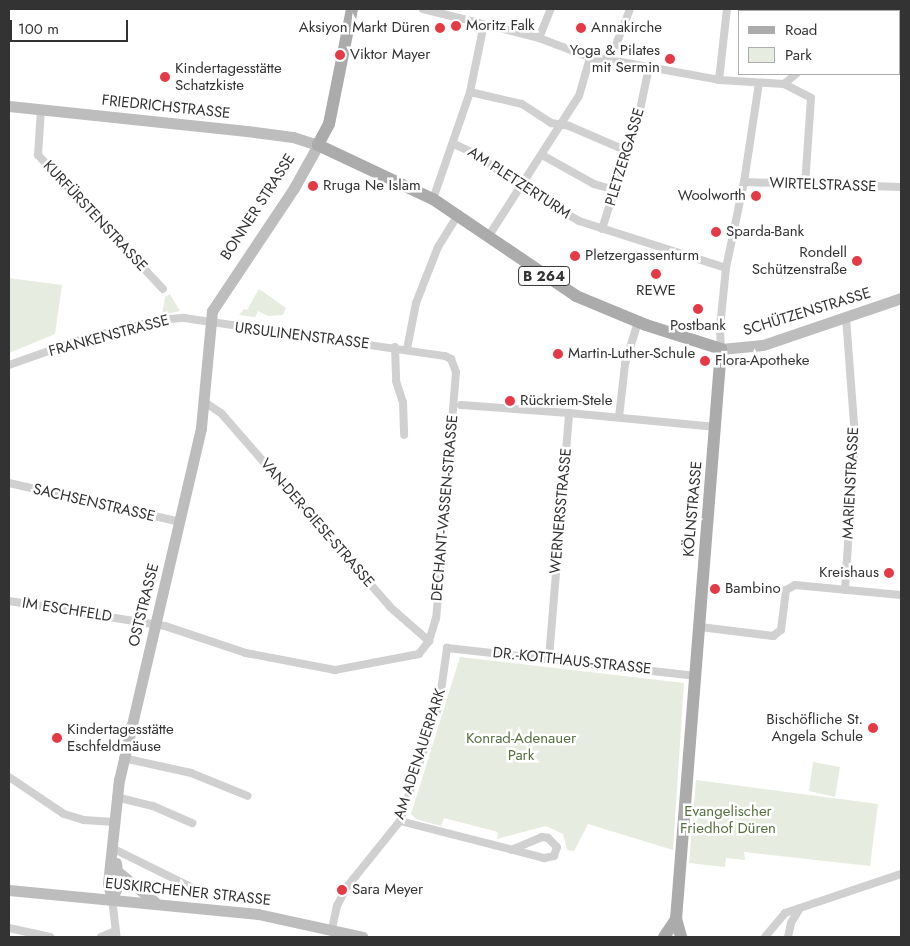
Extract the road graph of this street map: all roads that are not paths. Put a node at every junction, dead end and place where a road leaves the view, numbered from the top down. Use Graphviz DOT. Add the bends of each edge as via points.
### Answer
graph roads {
  1 [pos="352,9"];
  2 [pos="424,9"];
  3 [pos="551,9"];
  4 [pos="630,9"];
  5 [pos="727,9"];
  6 [pos="441,10"];
  7 [pos="484,24"];
  8 [pos="539,38"];
  9 [pos="590,58"];
  10 [pos="605,59"];
  11 [pos="649,68"];
  12 [pos="795,75"];
  13 [pos="719,80"];
  14 [pos="759,83"];
  15 [pos="784,84"];
  16 [pos="470,92"];
  17 [pos="9,106"];
  18 [pos="41,109"];
  19 [pos="562,125"];
  20 [pos="454,144"];
  21 [pos="318,145"];
  22 [pos="627,151"];
  23 [pos="542,155"];
  24 [pos="744,182"];
  25 [pos="805,184"];
  26 [pos="901,187"];
  27 [pos="521,188"];
  28 [pos="615,190"];
  29 [pos="433,199"];
  30 [pos="457,217"];
  31 [pos="602,229"];
  32 [pos="488,238"];
  33 [pos="726,268"];
  34 [pos="163,290"];
  35 [pos="901,298"];
  36 [pos="846,317"];
  37 [pos="210,322"];
  38 [pos="638,322"];
  39 [pos="395,347"];
  40 [pos="407,349"];
  41 [pos="721,349"];
  42 [pos="9,365"];
  43 [pos="454,365"];
  44 [pos="206,403"];
  45 [pos="461,405"];
  46 [pos="569,413"];
  47 [pos="618,417"];
  48 [pos="716,427"];
  49 [pos="404,435"];
  50 [pos="9,483"];
  51 [pos="180,522"];
  52 [pos="844,590"];
  53 [pos="901,595"];
  54 [pos="9,601"];
  55 [pos="156,624"];
  56 [pos="700,627"];
  57 [pos="428,641"];
  58 [pos="447,648"];
  59 [pos="424,649"];
  60 [pos="549,658"];
  61 [pos="696,676"];
  62 [pos="123,758"];
  63 [pos="9,777"];
  64 [pos="248,796"];
  65 [pos="116,797"];
  66 [pos="400,821"];
  67 [pos="114,822"];
  68 [pos="192,823"];
  69 [pos="114,849"];
  70 [pos="512,850"];
  71 [pos="117,871"];
  72 [pos="901,874"];
  73 [pos="192,887"];
  74 [pos="9,890"];
  75 [pos="112,899"];
  76 [pos="157,903"];
  77 [pos="800,908"];
  78 [pos="676,919"];
  79 [pos="9,928"];
  80 [pos="332,929"];
  81 [pos="116,934"];
  82 [pos="50,937"];
  83 [pos="102,937"];
  84 [pos="363,937"];
  85 [pos="664,937"];
  86 [pos="681,937"];
  87 [pos="765,937"];
  88 [pos="788,937"];
  1 -- 21 [label="main road, BONNER STRASSE" via="329,124"];
  2 -- 6 [label="street"];
  3 -- 8 [label="street"];
  4 -- 10 [label="street" via="612,55"];
  5 -- 13 [label="street"];
  6 -- 7 [label="street"];
  7 -- 8 [label="street"];
  7 -- 16 [label="street"];
  8 -- 9 [label="street"];
  9 -- 10 [label="street"];
  9 -- 19 [label="street" via="579,96"];
  10 -- 11 [label="street"];
  11 -- 13 [label="street"];
  11 -- 22 [label="street, PLETZERGASSE"];
  12 -- 15 [label="street"];
  13 -- 14 [label="street"];
  14 -- 15 [label="street"];
  14 -- 24 [label="street, KÖLNSTRASSE"];
  15 -- 25 [label="street" via="811,98"];
  16 -- 19 [label="street" via="522,104 551,123"];
  16 -- 20 [label="street"];
  17 -- 18 [label="street, FRIEDRICHSTRASSE"];
  18 -- 21 [label="street, FRIEDRICHSTRASSE" via="250,131 293,137"];
  18 -- 34 [label="street, KURFÜRSTENSTRASSE" via="38,155"];
  19 -- 22 [label="street"];
  19 -- 23 [label="street"];
  20 -- 27 [label="street, AM PLETZERTURM" via="478,155"];
  20 -- 29 [label="street"];
  21 -- 29 [label="main road, B 264"];
  21 -- 37 [label="street, BONNER STRASSE" via="294,188 215,305"];
  22 -- 28 [label="street, PLETZERGASSE"];
  23 -- 27 [label="street"];
  23 -- 28 [label="street" via="594,184"];
  24 -- 25 [label="street, WIRTELSTRASSE"];
  24 -- 33 [label="street, KÖLNSTRASSE"];
  25 -- 26 [label="street, WIRTELSTRASSE"];
  27 -- 31 [label="street, AM PLETZERTURM" via="573,218"];
  27 -- 32 [label="street"];
  28 -- 31 [label="street, PLETZERGASSE"];
  29 -- 30 [label="main road, B 264"];
  30 -- 32 [label="main road, B 264"];
  30 -- 40 [label="street" via="438,247 416,303"];
  31 -- 33 [label="street, AM PLETZERTURM"];
  32 -- 38 [label="main road, B 264" via="576,296"];
  33 -- 41 [label="street, KÖLNSTRASSE"];
  35 -- 36 [label="street, SCHÜTZENSTRASSE"];
  36 -- 41 [label="street, SCHÜTZENSTRASSE" via="763,345"];
  36 -- 52 [label="street, MARIENSTRASSE" via="855,446"];
  37 -- 39 [label="street, URSULINENSTRASSE"];
  37 -- 42 [label="street, FRANKENSTRASSE" via="184,318 159,320 83,339"];
  37 -- 44 [label="street, OSTSTRASSE"];
  38 -- 41 [label="main road, B 264"];
  38 -- 47 [label="street" via="624,364"];
  39 -- 40 [label="street, URSULINENSTRASSE"];
  39 -- 49 [label="street" via="396,381 404,402"];
  40 -- 43 [label="street, URSULINENSTRASSE" via="445,356"];
  41 -- 48 [label="main road, KÖLNSTRASSE"];
  43 -- 57 [label="street, DECHANT-VASSEN-STRASSE" via="436,618"];
  44 -- 51 [label="street, OSTSTRASSE"];
  44 -- 57 [label="street, VAN-DER-GIESE-STRASSE" via="221,413 390,607"];
  45 -- 46 [label="street"];
  46 -- 47 [label="street"];
  46 -- 60 [label="street, WERNERSSTRASSE"];
  47 -- 48 [label="street"];
  48 -- 56 [label="main road, KÖLNSTRASSE"];
  50 -- 51 [label="street, SACHSENSTRASSE"];
  51 -- 55 [label="street, OSTSTRASSE"];
  52 -- 53 [label="street"];
  52 -- 56 [label="street" via="790,586 786,590 780,630 773,636"];
  54 -- 55 [label="street, IM ESCHFELD"];
  55 -- 59 [label="street, IM ESCHFELD" via="246,653 335,670 414,656"];
  55 -- 62 [label="street, OSTSTRASSE"];
  56 -- 61 [label="main road, KÖLNSTRASSE"];
  57 -- 59 [label="street, DECHANT-VASSEN-STRASSE"];
  58 -- 60 [label="street, DR.-KOTTHAUS-STRASSE"];
  58 -- 66 [label="street, AM ADENAUERPARK" via="439,705"];
  60 -- 61 [label="street, DR.-KOTTHAUS-STRASSE"];
  61 -- 78 [label="main road, KÖLNSTRASSE"];
  62 -- 64 [label="street" via="191,773"];
  62 -- 65 [label="street, OSTSTRASSE"];
  63 -- 67 [label="street" via="64,814 84,820"];
  65 -- 67 [label="street, OSTSTRASSE"];
  65 -- 68 [label="street" via="153,806"];
  66 -- 70 [label="street"];
  66 -- 80 [label="street, AM ADENAUERPARK" via="346,888 337,906"];
  67 -- 69 [label="street, OSTSTRASSE"];
  69 -- 71 [label="street, OSTSTRASSE"];
  69 -- 73 [label="street"];
  69 -- 75 [label="street, OSTSTRASSE" via="108,884"];
  70 -- 70 [label="street" via="551,858 557,846 542,837"];
  71 -- 75 [label="street, OSTSTRASSE" via="118,885"];
  71 -- 76 [label="street"];
  72 -- 77 [label="street"];
  74 -- 75 [label="street, EUSKIRCHENER STRASSE"];
  75 -- 76 [label="street, EUSKIRCHENER STRASSE"];
  75 -- 81 [label="street"];
  76 -- 80 [label="street, EUSKIRCHENER STRASSE" via="258,914"];
  77 -- 87 [label="street" via="785,913"];
  77 -- 88 [label="street" via="791,923"];
  78 -- 85 [label="main road, KÖLNSTRASSE"];
  78 -- 86 [label="main road, KÖLNSTRASSE"];
  79 -- 82 [label="street"];
  80 -- 84 [label="street, EUSKIRCHENER STRASSE"];
  81 -- 83 [label="street"];
}
